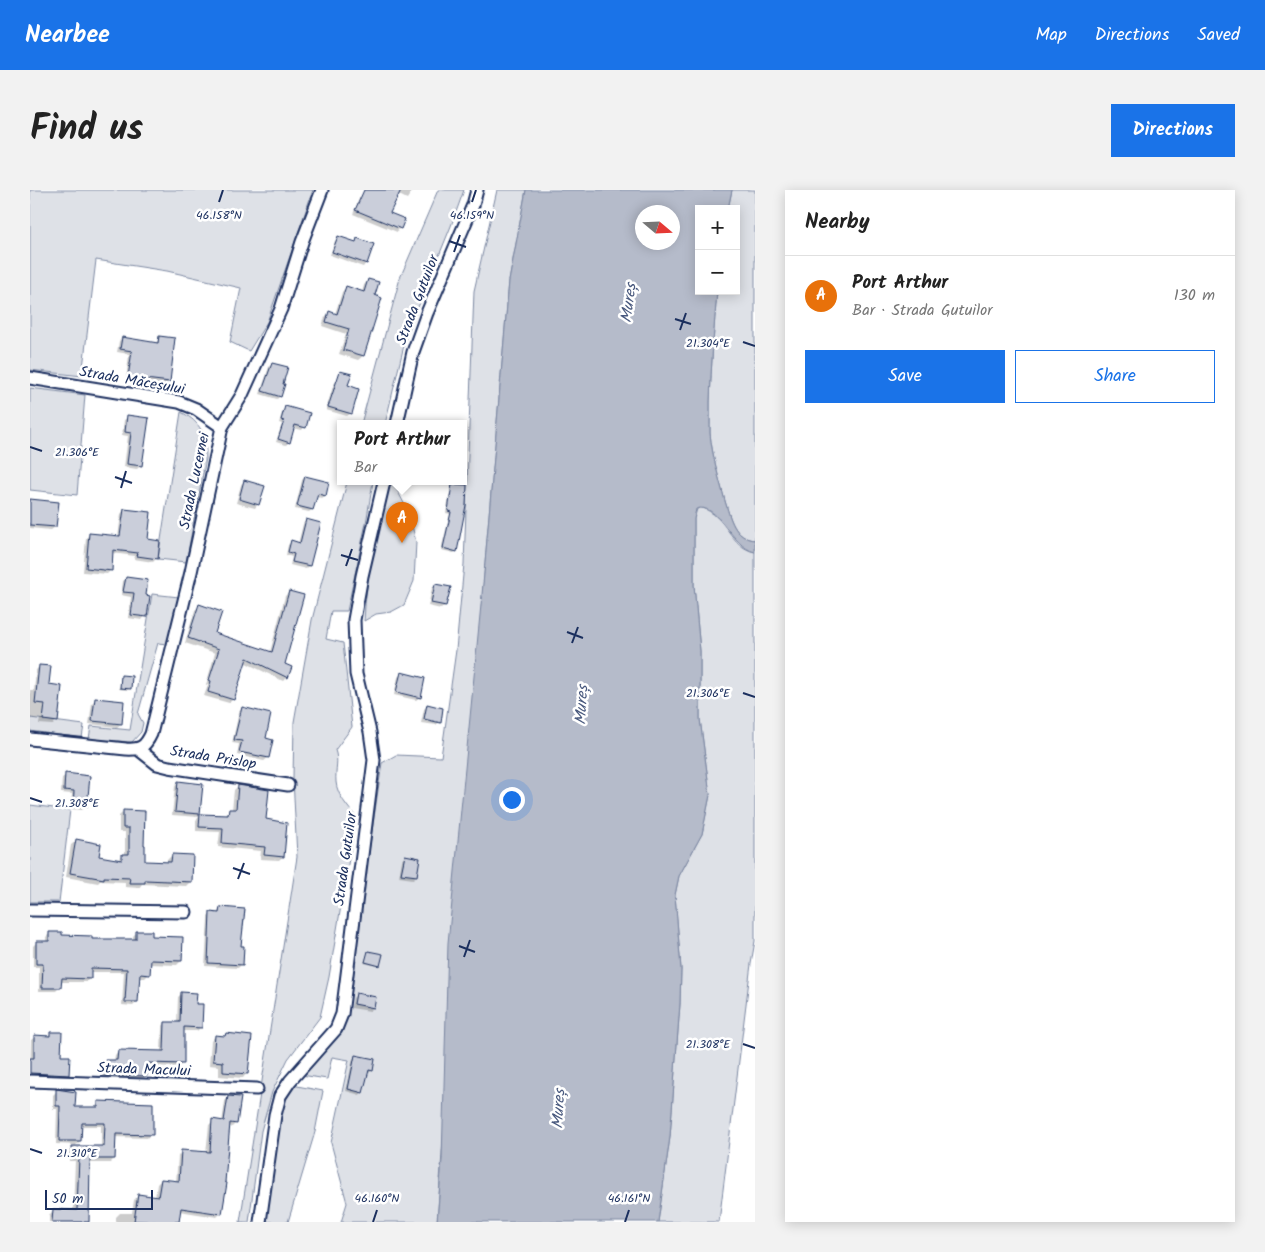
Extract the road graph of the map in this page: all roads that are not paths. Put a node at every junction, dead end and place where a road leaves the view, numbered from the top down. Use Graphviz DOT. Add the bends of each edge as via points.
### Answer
graph roads {
  1 [pos="322,190"];
  2 [pos="478,190"];
  3 [pos="30,378"];
  4 [pos="398,420"];
  5 [pos="222,427"];
  6 [pos="383,485"];
  7 [pos="151,734"];
  8 [pos="30,739"];
  9 [pos="138,750"];
  10 [pos="288,785"];
  11 [pos="30,910"];
  12 [pos="186,912"];
  13 [pos="30,1081"];
  14 [pos="257,1089"];
  15 [pos="260,1222"];
  1 -- 5 [label="street, Strada Lucernei" via="281,309 242,395"];
  2 -- 4 [label="street, Strada Gutuilor" via="413,352"];
  3 -- 5 [label="street, Strada Măceșului" via="179,402"];
  5 -- 7 [label="street, Strada Lucernei"];
  6 -- 15 [label="street, Strada Gutuilor" via="354,620 356,674 374,760 342,1014 336,1029 280,1096 274,1115"];
  7 -- 9 [label="street, Strada Prislop"];
  8 -- 9 [label="street, Strada Prislop"];
  9 -- 10 [label="street, Strada Prislop" via="157,764 169,767"];
  11 -- 12 [label="street"];
  13 -- 14 [label="street, Strada Macului"];
}
